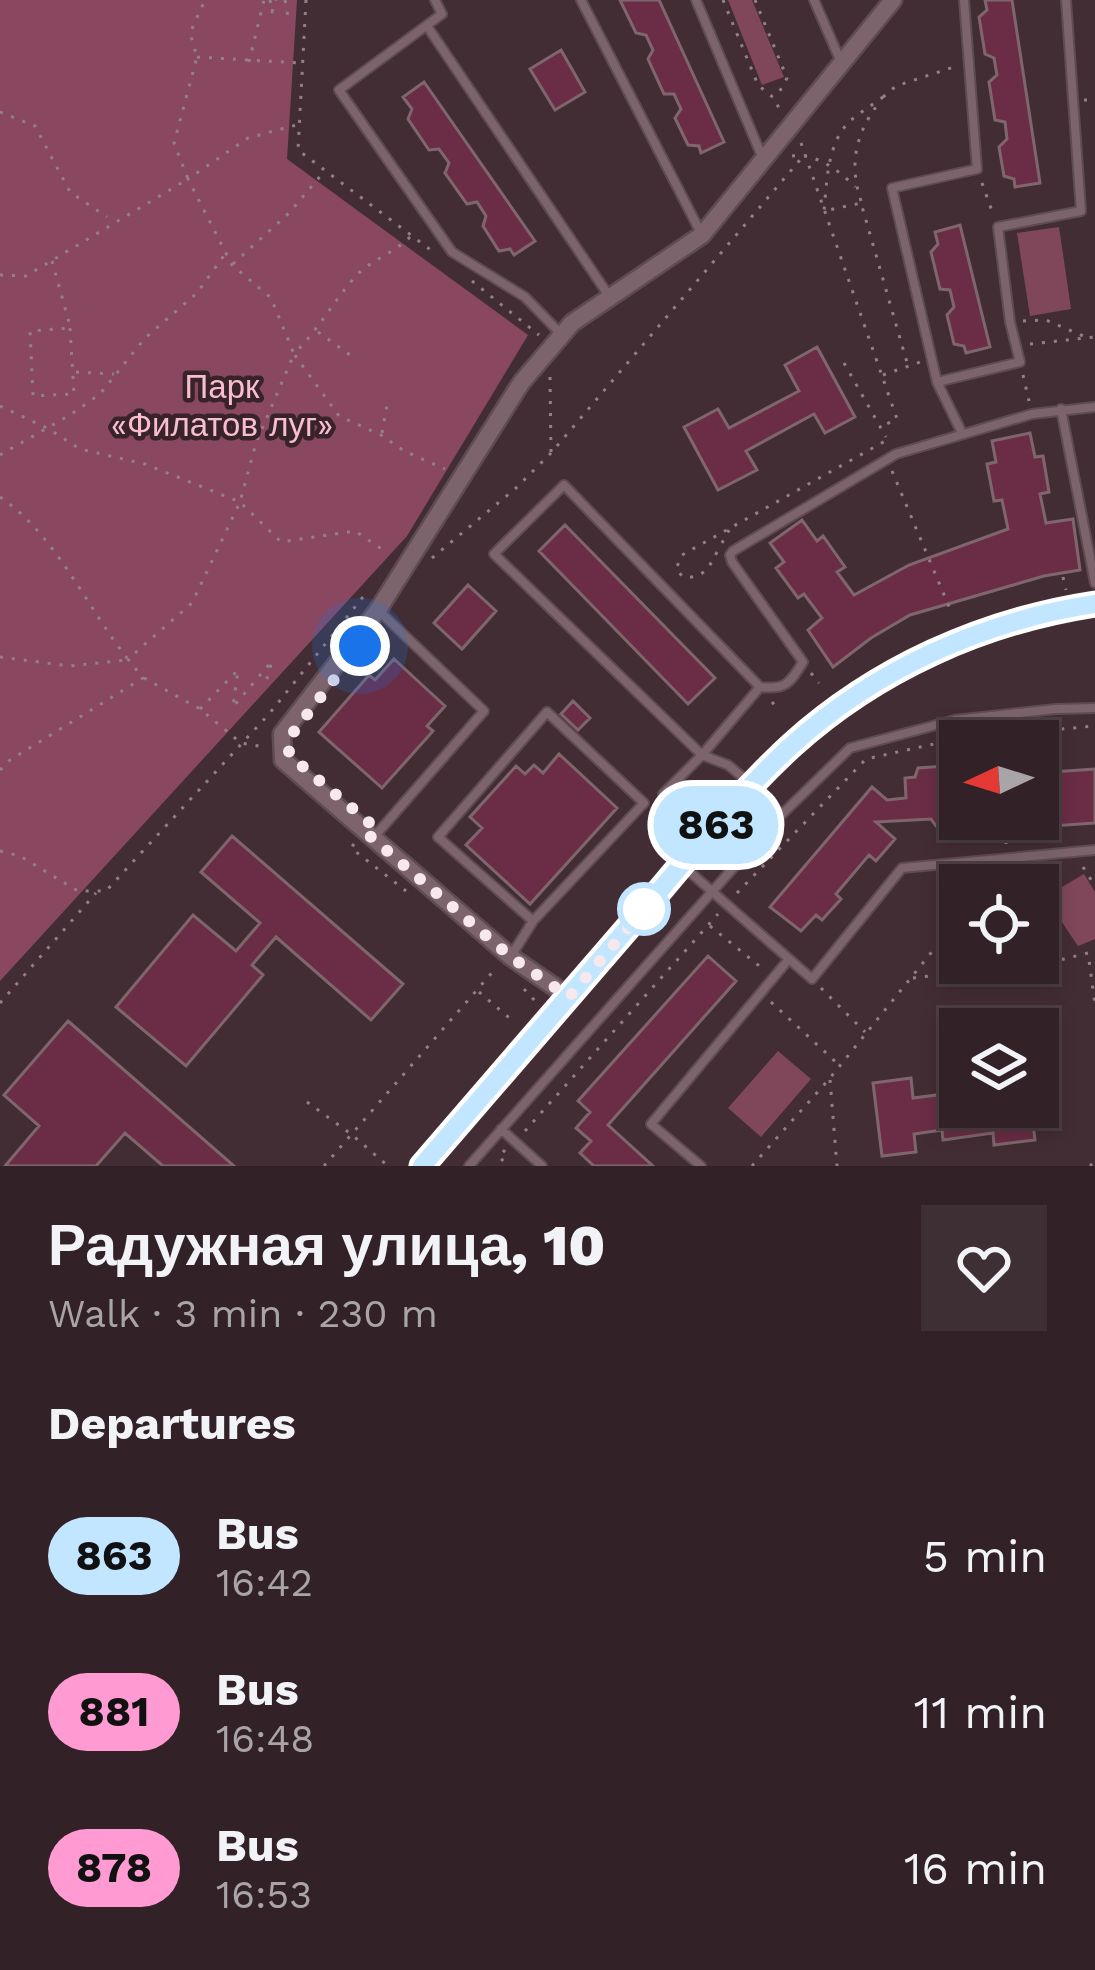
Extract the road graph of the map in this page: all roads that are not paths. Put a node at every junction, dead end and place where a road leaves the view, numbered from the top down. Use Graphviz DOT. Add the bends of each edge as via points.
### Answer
graph roads {
  1 [pos="435,0"];
  2 [pos="581,0"];
  3 [pos="696,0"];
  4 [pos="814,0"];
  5 [pos="893,0"];
  6 [pos="964,0"];
  7 [pos="1066,0"];
  8 [pos="427,26"];
  9 [pos="842,63"];
  10 [pos="764,159"];
  11 [pos="702,235"];
  12 [pos="610,297"];
  13 [pos="555,342"];
  14 [pos="937,382"];
  15 [pos="1095,406"];
  16 [pos="1061,410"];
  17 [pos="962,433"];
  18 [pos="1095,583"];
  19 [pos="1095,604"];
  20 [pos="378,610"];
  21 [pos="760,687"];
  22 [pos="1095,708"];
  23 [pos="702,755"];
  24 [pos="752,785"];
  25 [pos="663,794"];
  26 [pos="369,835"];
  27 [pos="1095,850"];
  28 [pos="682,865"];
  29 [pos="712,892"];
  30 [pos="533,921"];
  31 [pos="790,959"];
  32 [pos="505,961"];
  33 [pos="569,997"];
  34 [pos="501,1129"];
  35 [pos="422,1166"];
  36 [pos="470,1166"];
  37 [pos="542,1166"];
  38 [pos="700,1166"];
  1 -- 8 [label="lane" via="442,14"];
  2 -- 11 [label="lane"];
  3 -- 10 [label="lane"];
  4 -- 9 [label="lane"];
  5 -- 9 [label="street"];
  6 -- 14 [label="lane" via="977,169 892,188"];
  7 -- 14 [label="lane" via="1082,212 998,226 1020,362"];
  8 -- 12 [label="lane"];
  8 -- 13 [label="lane" via="338,90 452,252 525,297"];
  9 -- 10 [label="street"];
  10 -- 11 [label="street"];
  11 -- 12 [label="street"];
  12 -- 13 [label="street"];
  13 -- 20 [label="street"];
  14 -- 17 [label="lane"];
  15 -- 16 [label="lane"];
  16 -- 17 [label="lane"];
  16 -- 18 [label="lane"];
  17 -- 21 [label="lane" via="886,459 730,555 803,662 791,681"];
  19 -- 24 [label="street" via="991,629 915,661 840,706"];
  20 -- 26 [label="street" via="283,734 283,760"];
  20 -- 26 [label="lane" via="484,711"];
  21 -- 23 [label="lane"];
  21 -- 23 [label="lane" via="564,484 494,554"];
  22 -- 29 [label="lane" via="955,720 850,748"];
  23 -- 24 [label="lane"];
  23 -- 25 [label="lane"];
  24 -- 28 [label="street"];
  26 -- 32 [label="street"];
  27 -- 31 [label="lane" via="902,868 812,979"];
  28 -- 29 [label="lane"];
  28 -- 33 [label="street"];
  29 -- 31 [label="lane"];
  29 -- 34 [label="lane"];
  30 -- 30 [label="lane" via="438,837 548,712 644,803"];
  30 -- 32 [label="lane"];
  31 -- 38 [label="lane" via="651,1124"];
  32 -- 33 [label="street"];
  33 -- 35 [label="street"];
  34 -- 36 [label="lane"];
  34 -- 37 [label="lane"];
}
